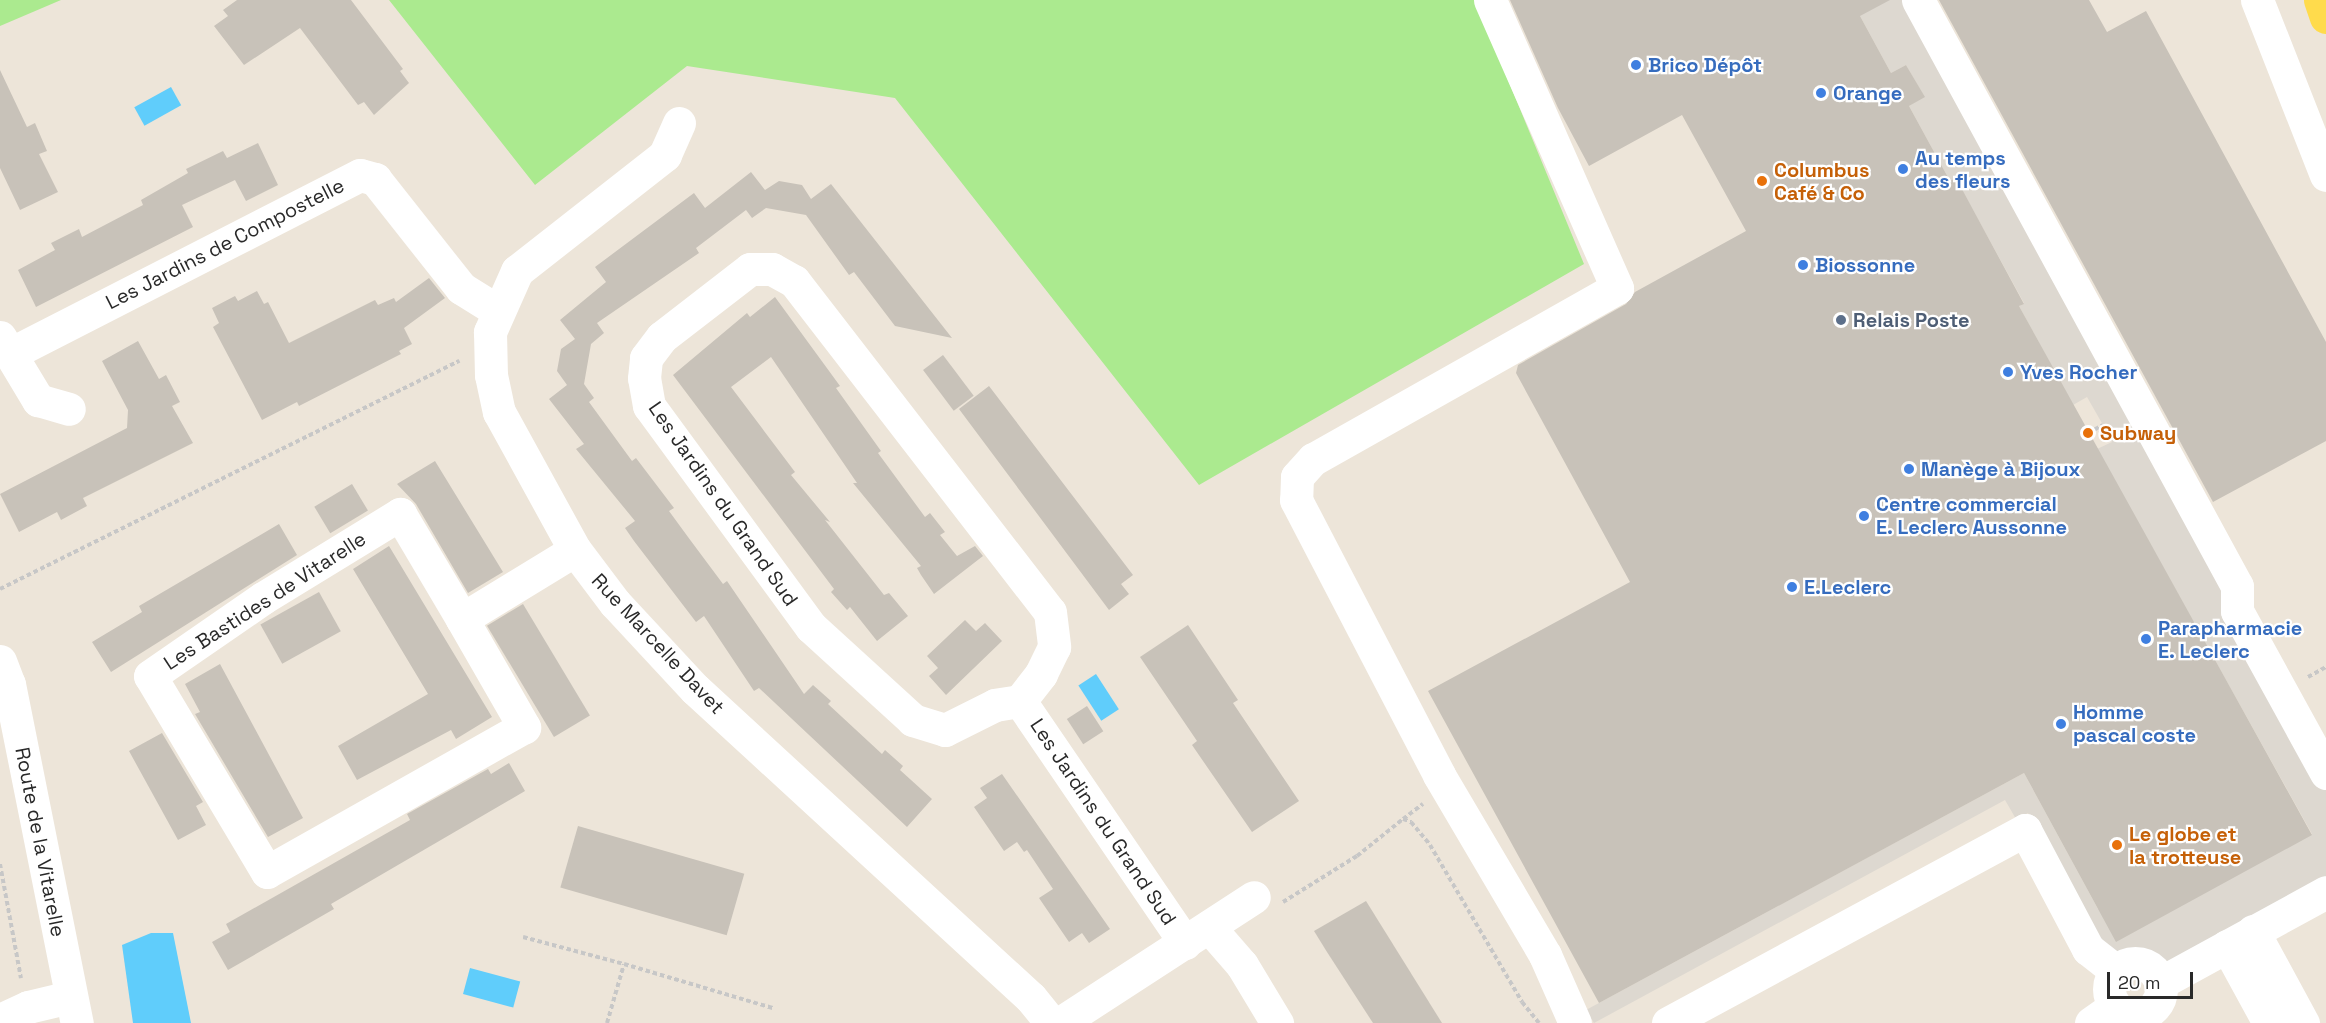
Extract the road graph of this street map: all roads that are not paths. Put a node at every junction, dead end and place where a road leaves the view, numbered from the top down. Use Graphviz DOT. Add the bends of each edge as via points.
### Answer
graph roads {
  1 [pos="1490,0"];
  2 [pos="1918,0"];
  3 [pos="2257,0"];
  4 [pos="2320,0"];
  5 [pos="2326,17"];
  6 [pos="679,123"];
  7 [pos="2326,175"];
  8 [pos="498,311"];
  9 [pos="5,345"];
  10 [pos="69,409"];
  11 [pos="575,550"];
  12 [pos="462,619"];
  13 [pos="2266,622"];
  14 [pos="0,661"];
  15 [pos="1020,701"];
  16 [pos="2326,734"];
  17 [pos="2326,773"];
  18 [pos="2326,892"];
  19 [pos="1254,897"];
  20 [pos="1197,935"];
  21 [pos="2240,939"];
  22 [pos="2116,971"];
  23 [pos="2153,1006"];
  24 [pos="74,1010"];
  25 [pos="14,1013"];
  26 [pos="2103,1014"];
  27 [pos="1051,1023"];
  28 [pos="1060,1023"];
  29 [pos="1277,1023"];
  30 [pos="1575,1023"];
  31 [pos="1668,1023"];
  32 [pos="2269,1023"];
  33 [pos="2303,1023"];
  1 -- 30 [label="street" via="1617,288 1313,459 1298,477 1296,500 1433,765 1545,955"];
  2 -- 17 [label="street" via="2237,586 2237,611"];
  3 -- 7 [label="street"];
  4 -- 5 [label="main road"];
  6 -- 8 [label="street, Rue Marcelle Davet" via="665,155 517,271"];
  8 -- 9 [label="street, Les Jardins de Compostelle" via="461,288 375,179 360,175"];
  8 -- 11 [label="street, Rue Marcelle Davet" via="490,346 499,412"];
  9 -- 10 [label="street, Les Jardins de Compostelle" via="38,400"];
  11 -- 12 [label="street"];
  11 -- 27 [label="street, Rue Marcelle Davet" via="615,603 695,690 1031,998"];
  12 -- 12 [label="street, Les Bastides de Vitarelle" via="524,727 267,872 150,676 263,598 400,514"];
  13 -- 16 [label="street"];
  14 -- 24 [label="street, Route de la Vitarelle" via="9,684"];
  15 -- 15 [label="street, Les Jardins du Grand Sud" via="1041,674 1054,646 1050,612 794,281 772,269 750,269 662,337 646,358 644,378 649,406 811,627 913,720 928,728 945,730 995,705"];
  15 -- 20 [label="street, Les Jardins du Grand Sud"];
  18 -- 21 [label="street"];
  19 -- 20 [label="street"];
  20 -- 28 [label="street"];
  20 -- 29 [label="street, Les Jardins du Grand Sud" via="1242,965"];
  21 -- 23 [label="street"];
  21 -- 32 [label="street"];
  21 -- 33 [label="street"];
  22 -- 23 [label="street" via="2132,963 2156,974"];
  22 -- 26 [label="street"];
  22 -- 31 [label="street" via="2088,950 2025,830"];
  23 -- 26 [label="street" via="2130,1014"];
  24 -- 25 [label="street"];
}
